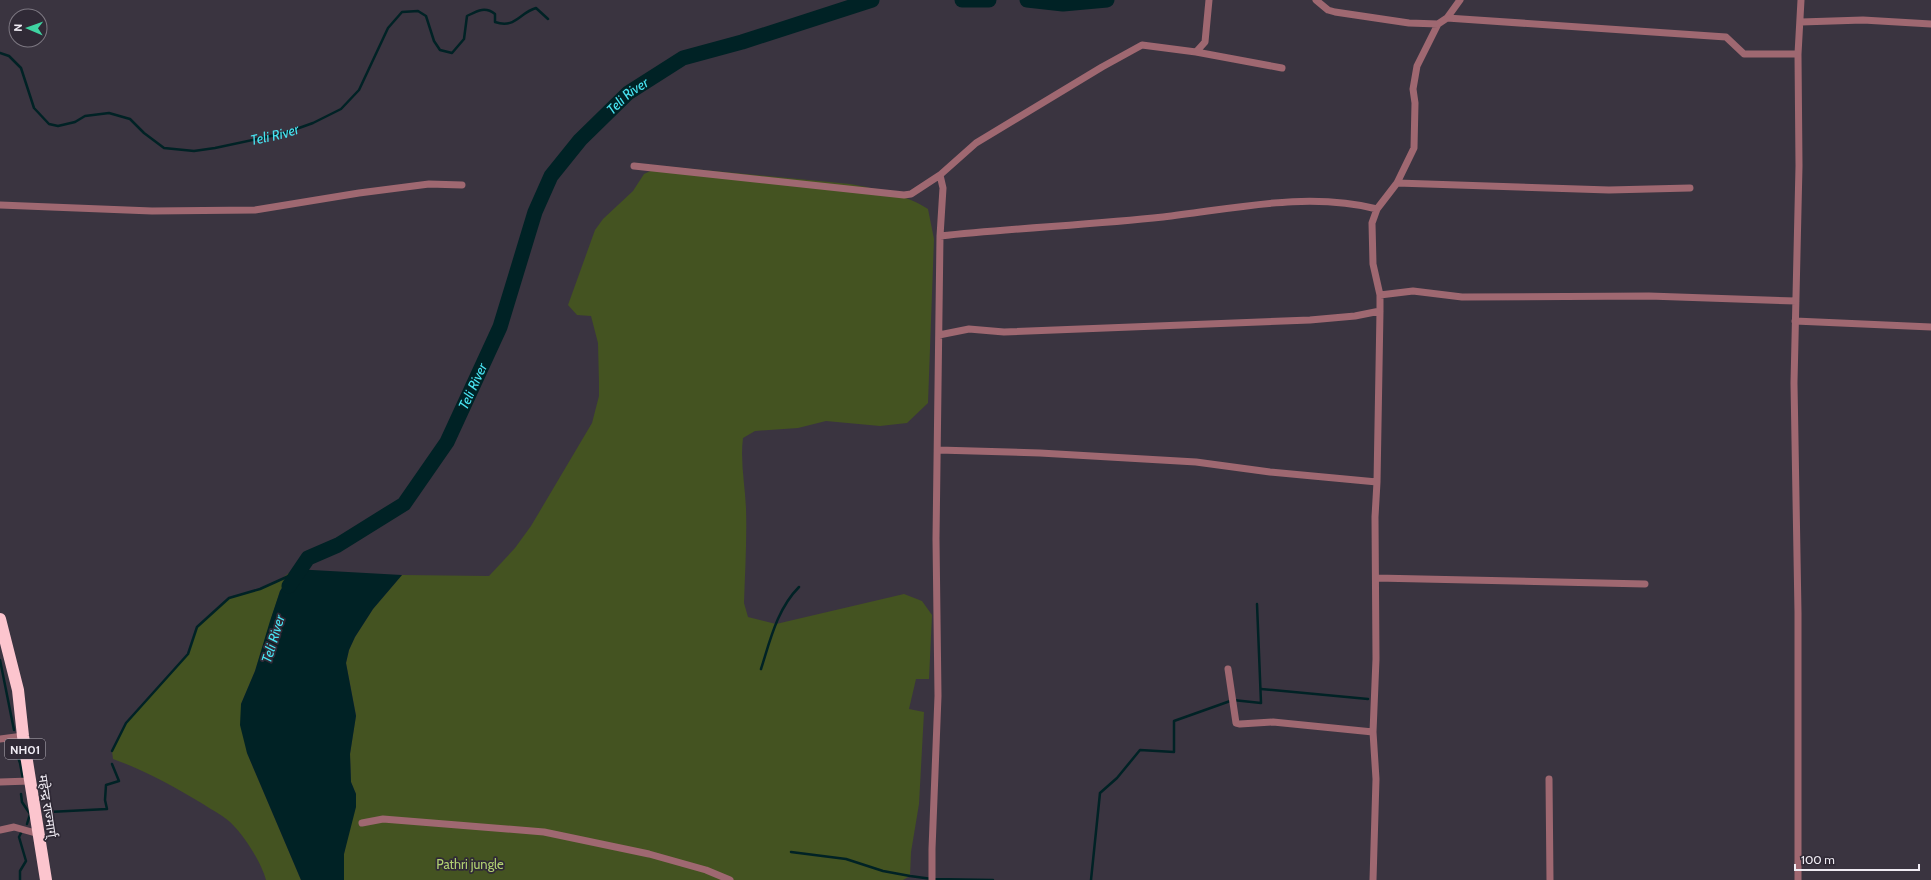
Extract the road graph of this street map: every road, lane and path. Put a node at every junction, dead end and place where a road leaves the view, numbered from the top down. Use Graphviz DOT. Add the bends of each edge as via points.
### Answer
graph roads {
  1 [pos="1209,0"];
  2 [pos="1316,0"];
  3 [pos="1460,0"];
  4 [pos="1801,0"];
  5 [pos="1447,18"];
  6 [pos="1801,22"];
  7 [pos="1438,24"];
  8 [pos="1931,24"];
  9 [pos="1196,52"];
  10 [pos="1798,54"];
  11 [pos="1282,68"];
  12 [pos="634,166"];
  13 [pos="940,175"];
  14 [pos="1397,183"];
  15 [pos="462,185"];
  16 [pos="1690,188"];
  17 [pos="0,205"];
  18 [pos="1377,209"];
  19 [pos="940,236"];
  20 [pos="1380,295"];
  21 [pos="1796,301"];
  22 [pos="1380,311"];
  23 [pos="1795,321"];
  24 [pos="1931,327"];
  25 [pos="939,335"];
  26 [pos="938,450"];
  27 [pos="1378,482"];
  28 [pos="1376,578"];
  29 [pos="1645,584"];
  30 [pos="0,619"];
  31 [pos="1228,669"];
  32 [pos="1373,732"];
  33 [pos="22,736"];
  34 [pos="0,739"];
  35 [pos="1549,780"];
  36 [pos="30,781"];
  37 [pos="0,782"];
  38 [pos="362,823"];
  39 [pos="0,830"];
  40 [pos="39,834"];
  41 [pos="46,880"];
  42 [pos="730,880"];
  43 [pos="932,880"];
  44 [pos="1373,880"];
  45 [pos="1550,880"];
  46 [pos="1798,880"];
  1 -- 9 [label="street" via="1205,42"];
  2 -- 7 [label="street" via="1328,10 1335,12 1409,23"];
  3 -- 5 [label="street"];
  4 -- 6 [label="street"];
  5 -- 7 [label="street"];
  5 -- 10 [label="street" via="1726,37 1744,54"];
  6 -- 8 [label="street" via="1864,20"];
  6 -- 10 [label="street"];
  7 -- 14 [label="street" via="1417,66 1413,89 1414,148"];
  9 -- 11 [label="street"];
  9 -- 13 [label="street" via="1142,45 976,143"];
  10 -- 21 [label="street"];
  12 -- 13 [label="street" via="904,195 911,194"];
  13 -- 19 [label="street" via="943,188"];
  14 -- 16 [label="street" via="1609,190"];
  14 -- 18 [label="street"];
  15 -- 17 [label="street" via="429,184 255,210 152,211"];
  18 -- 19 [label="street" via="1356,204 1304,202 1233,206 1164,217"];
  18 -- 20 [label="street" via="1372,223 1373,264"];
  19 -- 25 [label="street"];
  20 -- 21 [label="street" via="1413,291 1462,297 1649,296"];
  20 -- 22 [label="street"];
  21 -- 23 [label="street"];
  22 -- 25 [label="street" via="1310,320 1004,332 969,329"];
  22 -- 27 [label="street"];
  23 -- 24 [label="street"];
  23 -- 46 [label="street"];
  25 -- 26 [label="street"];
  26 -- 27 [label="street" via="1196,462"];
  26 -- 43 [label="street" via="938,696"];
  27 -- 28 [label="street" via="1375,517"];
  28 -- 29 [label="street"];
  28 -- 32 [label="street"];
  30 -- 33 [label="highway, महेन्द्र राज्मार्ग् / NH01" via="18,690"];
  31 -- 32 [label="street" via="1236,723 1273,722"];
  32 -- 44 [label="street" via="1376,779"];
  33 -- 34 [label="street"];
  33 -- 36 [label="highway, महेन्द्र राज्मार्ग् / NH01"];
  35 -- 45 [label="street"];
  36 -- 37 [label="street"];
  36 -- 40 [label="highway, महेन्द्र राज्मार्ग् / NH01"];
  38 -- 42 [label="street" via="383,819 544,832 649,854 706,870"];
  39 -- 40 [label="street" via="14,827"];
  40 -- 41 [label="highway, महेन्द्र राज्मार्ग् / NH01"];
}
